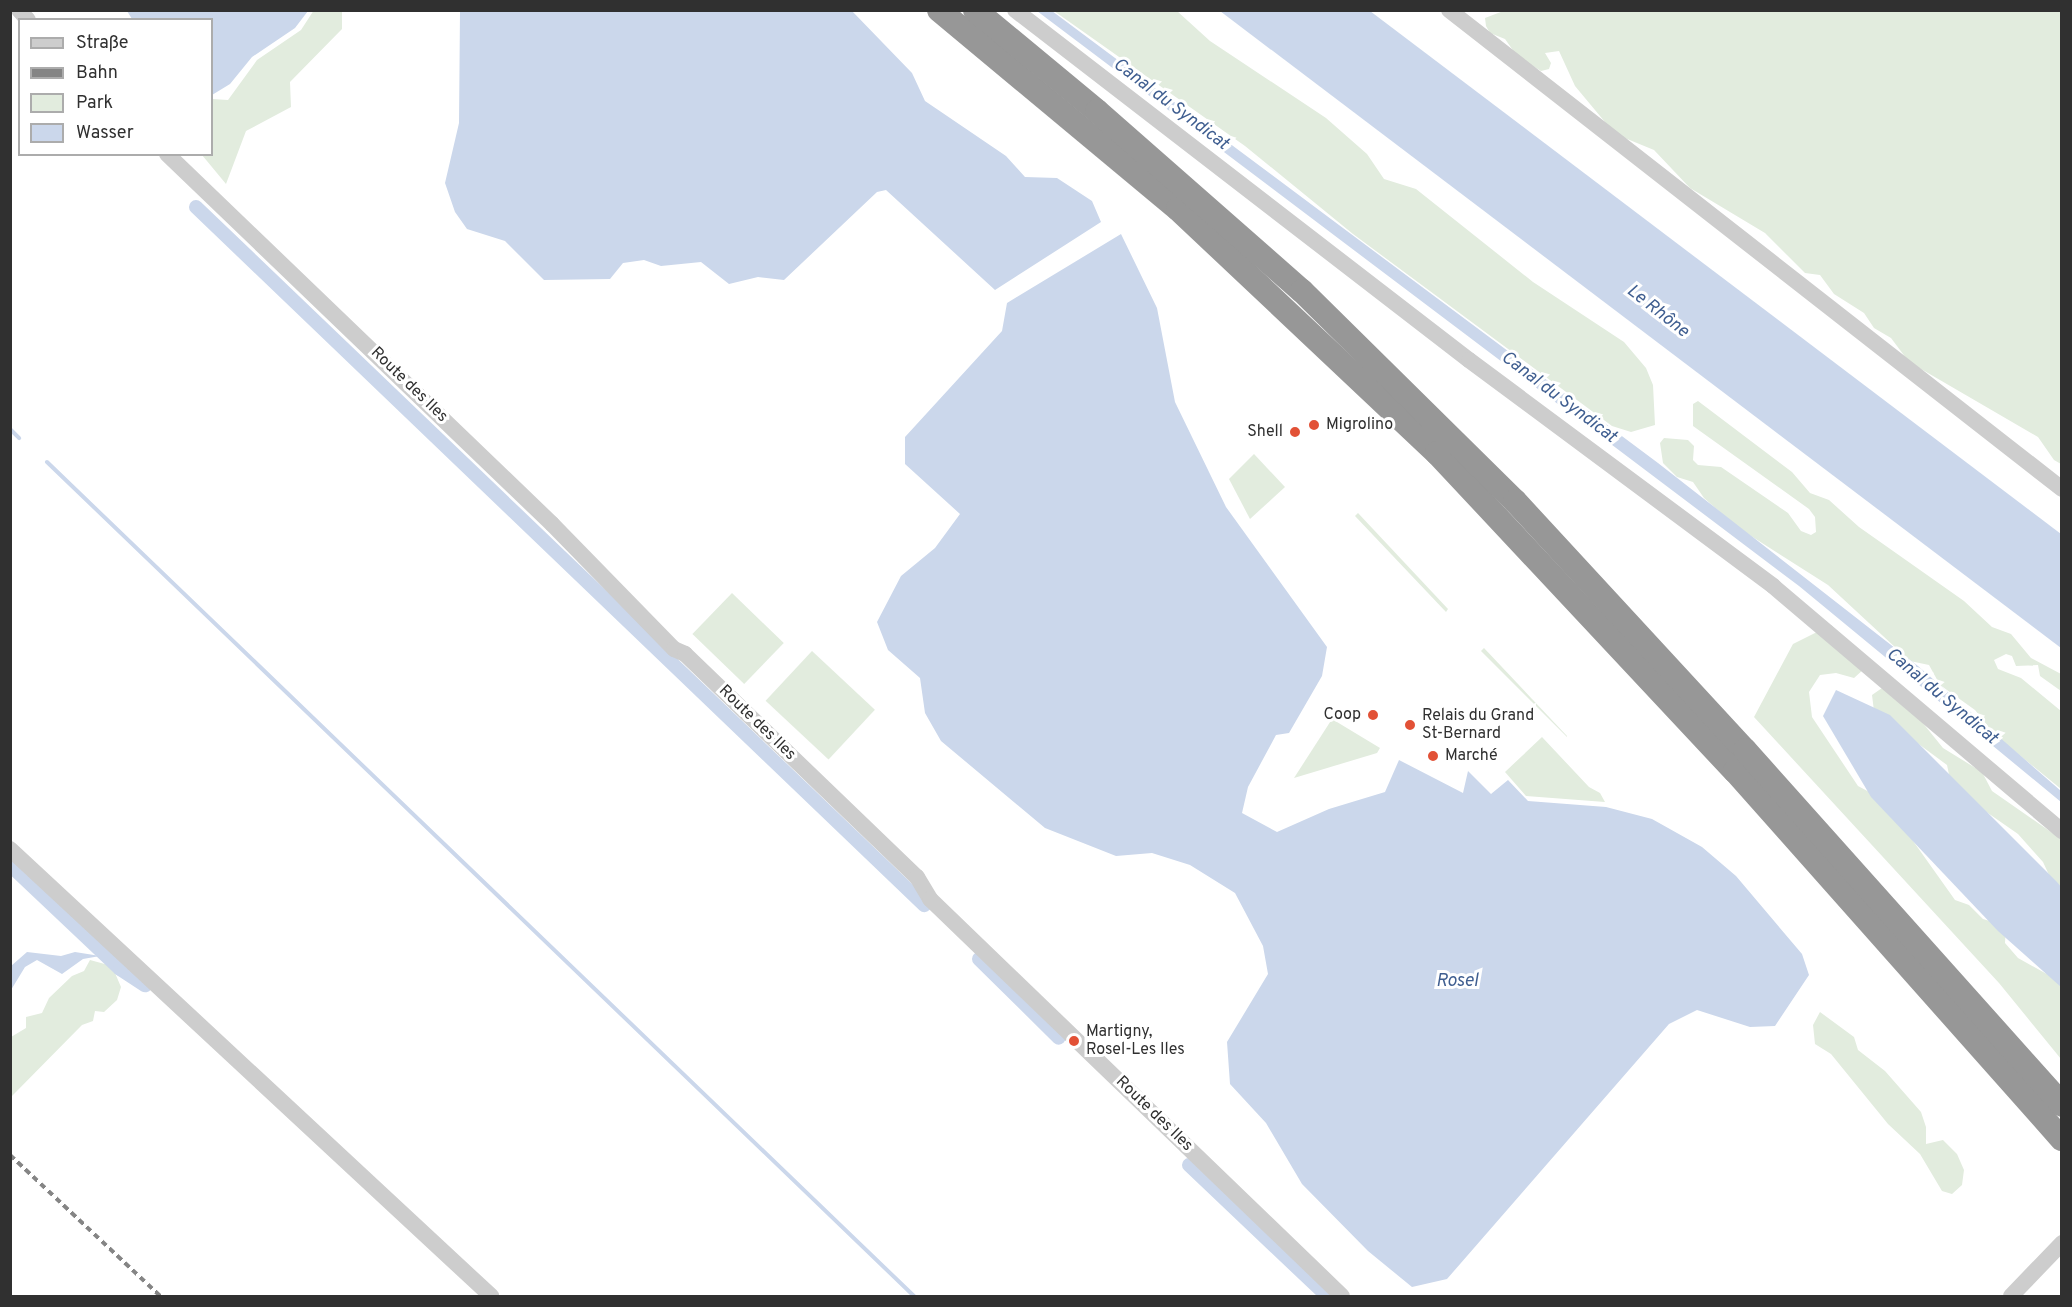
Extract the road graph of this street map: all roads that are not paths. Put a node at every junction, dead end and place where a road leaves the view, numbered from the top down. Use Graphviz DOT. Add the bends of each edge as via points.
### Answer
graph roads {
  1 [pos="939,10"];
  2 [pos="975,10"];
  3 [pos="1015,10"];
  4 [pos="1449,10"];
  5 [pos="169,156"];
  6 [pos="2061,489"];
  7 [pos="2061,831"];
  8 [pos="10,849"];
  9 [pos="2061,1105"];
  10 [pos="2061,1139"];
  11 [pos="2061,1243"];
  12 [pos="491,1296"];
  13 [pos="1342,1296"];
  14 [pos="2011,1296"];
  1 -- 10 [label="highway" via="1178,209 1444,461 1735,771"];
  2 -- 9 [label="highway" via="1114,125 1302,291 1506,492 1745,750"];
  3 -- 7 [label="street" via="1469,360 1773,586"];
  4 -- 6 [label="street"];
  5 -- 13 [label="street, Route des Iles" via="544,516 674,649 686,654 908,869 930,899"];
  8 -- 12 [label="street"];
  11 -- 14 [label="street"];
}
